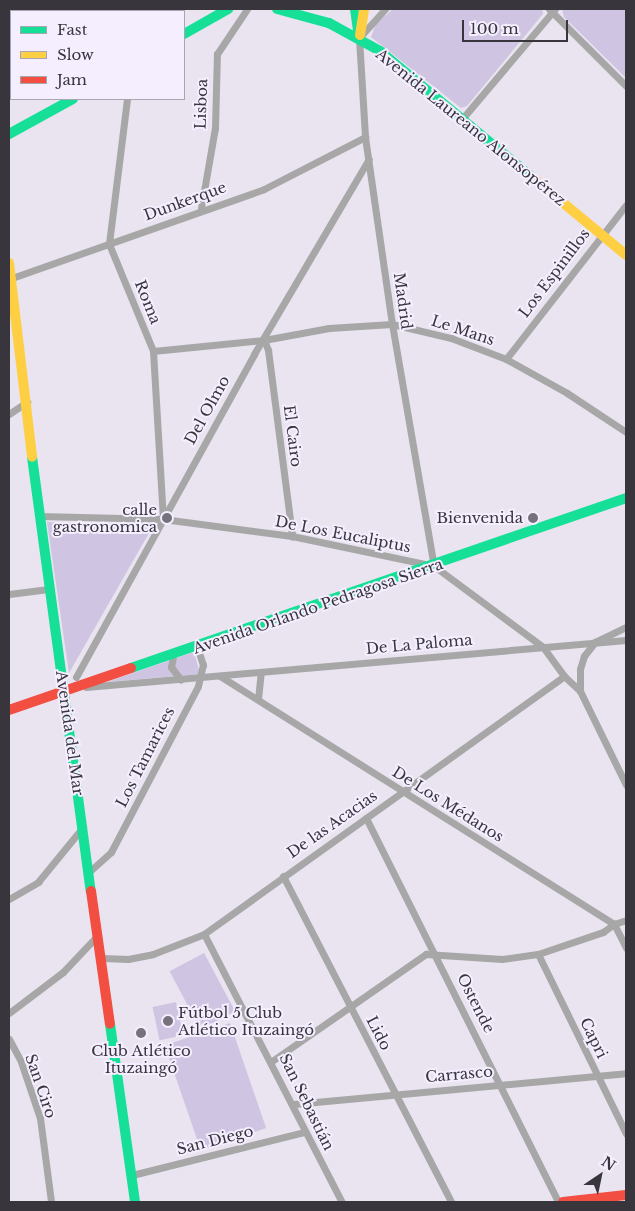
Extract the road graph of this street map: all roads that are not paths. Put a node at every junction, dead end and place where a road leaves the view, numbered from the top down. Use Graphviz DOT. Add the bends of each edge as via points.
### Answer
graph roads {
  1 [pos="228,9"];
  2 [pos="247,9"];
  3 [pos="277,9"];
  4 [pos="355,9"];
  5 [pos="364,9"];
  6 [pos="385,9"];
  7 [pos="552,10"];
  8 [pos="185,33"];
  9 [pos="359,38"];
  10 [pos="626,86"];
  11 [pos="71,100"];
  12 [pos="126,100"];
  13 [pos="462,119"];
  14 [pos="9,134"];
  15 [pos="365,137"];
  16 [pos="369,159"];
  17 [pos="626,205"];
  18 [pos="201,208"];
  19 [pos="601,234"];
  20 [pos="109,244"];
  21 [pos="626,256"];
  22 [pos="9,263"];
  23 [pos="10,279"];
  24 [pos="392,324"];
  25 [pos="264,340"];
  26 [pos="153,351"];
  27 [pos="506,359"];
  28 [pos="27,402"];
  29 [pos="9,414"];
  30 [pos="626,432"];
  31 [pos="626,498"];
  32 [pos="39,516"];
  33 [pos="163,518"];
  34 [pos="292,536"];
  35 [pos="434,566"];
  36 [pos="49,589"];
  37 [pos="9,594"];
  38 [pos="626,626"];
  39 [pos="626,640"];
  40 [pos="595,642"];
  41 [pos="197,647"];
  42 [pos="543,647"];
  43 [pos="173,656"];
  44 [pos="203,665"];
  45 [pos="261,672"];
  46 [pos="217,676"];
  47 [pos="564,676"];
  48 [pos="76,677"];
  49 [pos="201,677"];
  50 [pos="181,680"];
  51 [pos="80,687"];
  52 [pos="580,691"];
  53 [pos="64,692"];
  54 [pos="258,699"];
  55 [pos="9,710"];
  56 [pos="626,782"];
  57 [pos="403,791"];
  58 [pos="366,818"];
  59 [pos="83,826"];
  60 [pos="90,871"];
  61 [pos="283,876"];
  62 [pos="9,892"];
  63 [pos="21,892"];
  64 [pos="9,899"];
  65 [pos="626,920"];
  66 [pos="614,924"];
  67 [pos="204,934"];
  68 [pos="98,935"];
  69 [pos="626,948"];
  70 [pos="435,954"];
  71 [pos="538,954"];
  72 [pos="102,958"];
  73 [pos="350,1005"];
  74 [pos="9,1013"];
  75 [pos="9,1039"];
  76 [pos="272,1061"];
  77 [pos="626,1073"];
  78 [pos="597,1076"];
  79 [pos="502,1084"];
  80 [pos="394,1093"];
  81 [pos="294,1104"];
  82 [pos="305,1132"];
  83 [pos="626,1134"];
  84 [pos="132,1175"];
  85 [pos="626,1195"];
  86 [pos="51,1202"];
  87 [pos="135,1202"];
  88 [pos="342,1202"];
  89 [pos="451,1202"];
  90 [pos="558,1202"];
  91 [pos="563,1202"];
  1 -- 8 [label="street"];
  2 -- 18 [label="street, Lisboa" via="217,54 215,128"];
  3 -- 9 [label="street, Avenida Laureano Alonsopérez" via="304,14"];
  4 -- 9 [label="street"];
  5 -- 9 [label="street"];
  6 -- 9 [label="street"];
  7 -- 10 [label="street"];
  7 -- 13 [label="street"];
  9 -- 13 [label="street, Avenida Laureano Alonsopérez" via="380,51"];
  9 -- 15 [label="street, Madrid"];
  11 -- 14 [label="street"];
  12 -- 20 [label="street, Roma"];
  13 -- 19 [label="street, Avenida Laureano Alonsopérez"];
  15 -- 16 [label="street, Madrid"];
  15 -- 18 [label="street, Dunkerque" via="264,189"];
  16 -- 24 [label="street, Madrid"];
  16 -- 25 [label="street, Del Olmo"];
  17 -- 19 [label="street, Los Espinillos"];
  18 -- 20 [label="street, Dunkerque"];
  19 -- 21 [label="street, Avenida Laureano Alonsopérez"];
  19 -- 27 [label="street, Los Espinillos"];
  20 -- 23 [label="street, Dunkerque"];
  20 -- 26 [label="street, Roma"];
  22 -- 23 [label="street, Avenida del Mar"];
  23 -- 28 [label="street, Avenida del Mar"];
  24 -- 25 [label="street, Le Mans" via="329,328"];
  24 -- 27 [label="street, Le Mans" via="451,338"];
  24 -- 35 [label="street, Madrid"];
  25 -- 26 [label="street, Le Mans"];
  25 -- 33 [label="street, Del Olmo"];
  25 -- 34 [label="street, El Cairo" via="268,350"];
  26 -- 33 [label="street, Roma"];
  27 -- 30 [label="street, Le Mans" via="567,393"];
  28 -- 29 [label="street"];
  28 -- 32 [label="street, Avenida del Mar"];
  31 -- 35 [label="street, Avenida Orlando Pedragosa Sierra"];
  32 -- 33 [label="street, De Los Eucaliptus"];
  32 -- 36 [label="street, Avenida del Mar"];
  33 -- 34 [label="street, De Los Eucaliptus"];
  33 -- 48 [label="street, Del Olmo"];
  34 -- 35 [label="street, De Los Eucaliptus"];
  35 -- 41 [label="street, Avenida Orlando Pedragosa Sierra"];
  35 -- 42 [label="street, De Los Eucaliptus"];
  36 -- 37 [label="street"];
  36 -- 53 [label="street, Avenida del Mar"];
  38 -- 40 [label="street"];
  39 -- 40 [label="street, De La Paloma"];
  40 -- 42 [label="street, De La Paloma"];
  40 -- 52 [label="street" via="584,656 580,669"];
  41 -- 43 [label="street, Avenida Orlando Pedragosa Sierra"];
  41 -- 44 [label="street, Los Tamarices"];
  42 -- 45 [label="street, De La Paloma"];
  42 -- 47 [label="street, De Los Eucaliptus"];
  43 -- 50 [label="street" via="171,667"];
  43 -- 51 [label="street, Avenida Orlando Pedragosa Sierra"];
  44 -- 46 [label="street"];
  44 -- 49 [label="street, Los Tamarices"];
  45 -- 46 [label="street, De La Paloma"];
  45 -- 54 [label="street"];
  46 -- 49 [label="street, De La Paloma"];
  46 -- 54 [label="street, De Los Médanos"];
  47 -- 52 [label="street, De Los Eucaliptus"];
  47 -- 57 [label="street, De las Acacias"];
  49 -- 50 [label="street, De La Paloma"];
  49 -- 60 [label="street, Los Tamarices" via="111,852"];
  50 -- 51 [label="street, De La Paloma"];
  51 -- 53 [label="street, Avenida Orlando Pedragosa Sierra"];
  52 -- 56 [label="street, De Los Eucaliptus"];
  53 -- 55 [label="street, Avenida Orlando Pedragosa Sierra"];
  53 -- 59 [label="street, Avenida del Mar"];
  54 -- 57 [label="street, De Los Médanos"];
  57 -- 58 [label="street, De las Acacias"];
  57 -- 66 [label="street, De Los Médanos"];
  58 -- 61 [label="street, De las Acacias"];
  58 -- 70 [label="street, Ostende"];
  59 -- 60 [label="street, Avenida del Mar"];
  59 -- 63 [label="street" via="52,868"];
  60 -- 68 [label="street, Avenida del Mar"];
  61 -- 67 [label="street, De las Acacias"];
  61 -- 73 [label="street, Lido"];
  62 -- 63 [label="street"];
  63 -- 64 [label="street"];
  65 -- 66 [label="street"];
  66 -- 69 [label="street"];
  66 -- 71 [label="street" via="603,932"];
  67 -- 72 [label="street, De las Acacias" via="153,954 128,959"];
  67 -- 76 [label="street, San Sebastián"];
  68 -- 72 [label="street, Avenida del Mar"];
  68 -- 74 [label="street" via="63,972"];
  70 -- 71 [label="street" via="502,959"];
  70 -- 73 [label="street" via="426,954"];
  70 -- 79 [label="street, Ostende"];
  71 -- 78 [label="street, Capri"];
  72 -- 84 [label="street, Avenida del Mar"];
  73 -- 76 [label="street"];
  73 -- 80 [label="street, Lido"];
  75 -- 86 [label="street, San Ciro" via="21,1062 40,1118"];
  76 -- 81 [label="street, San Sebastián"];
  77 -- 78 [label="street, Carrasco"];
  78 -- 79 [label="street, Carrasco"];
  78 -- 83 [label="street, Capri"];
  79 -- 80 [label="street, Carrasco"];
  79 -- 90 [label="street, Ostende"];
  80 -- 81 [label="street, Carrasco"];
  80 -- 89 [label="street, Lido"];
  81 -- 82 [label="street, San Sebastián"];
  82 -- 84 [label="street, San Diego"];
  82 -- 88 [label="street, San Sebastián"];
  84 -- 87 [label="street, Avenida del Mar"];
  85 -- 91 [label="street"];
}
